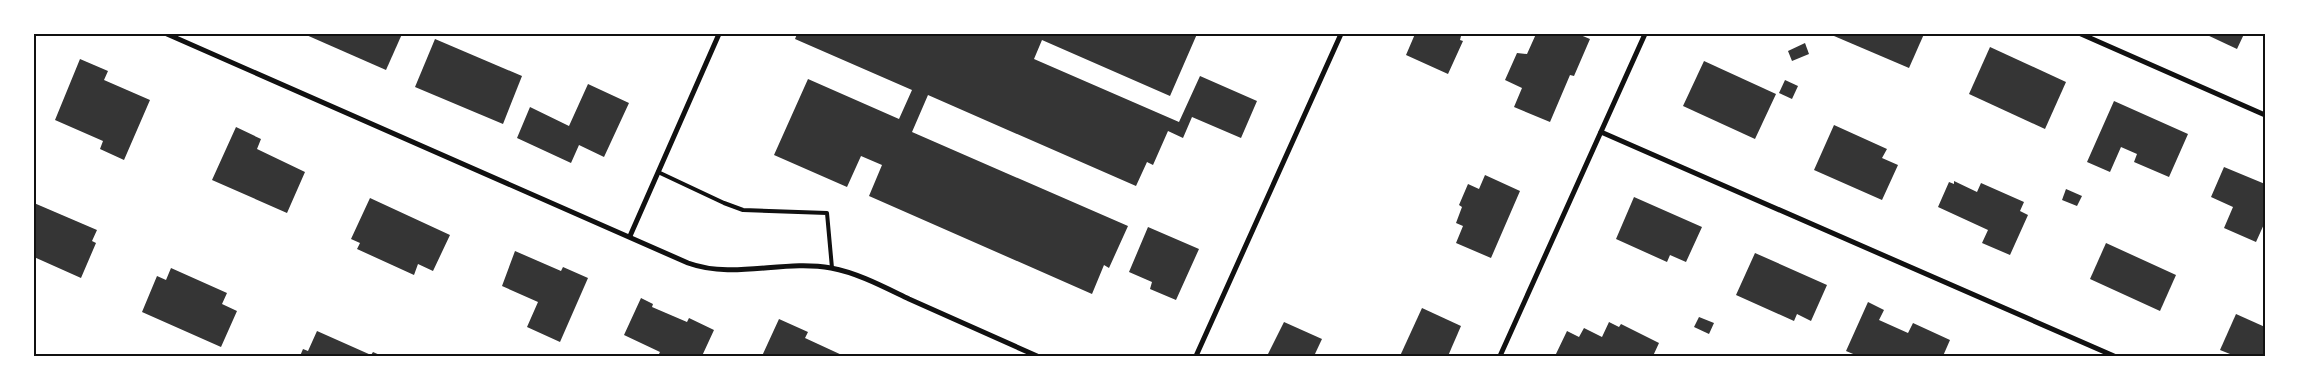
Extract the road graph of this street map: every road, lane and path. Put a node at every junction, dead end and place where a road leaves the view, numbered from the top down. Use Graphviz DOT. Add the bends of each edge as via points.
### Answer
graph roads {
  1 [pos="167,34"];
  2 [pos="719,34"];
  3 [pos="1341,34"];
  4 [pos="1645,34"];
  5 [pos="2080,34"];
  6 [pos="2265,115"];
  7 [pos="1601,132"];
  8 [pos="658,172"];
  9 [pos="630,236"];
  10 [pos="832,268"];
  11 [pos="1037,356"];
  12 [pos="1196,356"];
  13 [pos="1500,356"];
  14 [pos="2114,356"];
  1 -- 9 [label="street"];
  2 -- 8 [label="street"];
  3 -- 12 [label="street"];
  4 -- 7 [label="street"];
  5 -- 6 [label="street"];
  7 -- 13 [label="street"];
  7 -- 14 [label="street"];
  8 -- 9 [label="street"];
  8 -- 10 [label="lane" via="742,210 827,212"];
  9 -- 10 [label="street" via="708,269"];
  10 -- 11 [label="street" via="871,282"];
}
